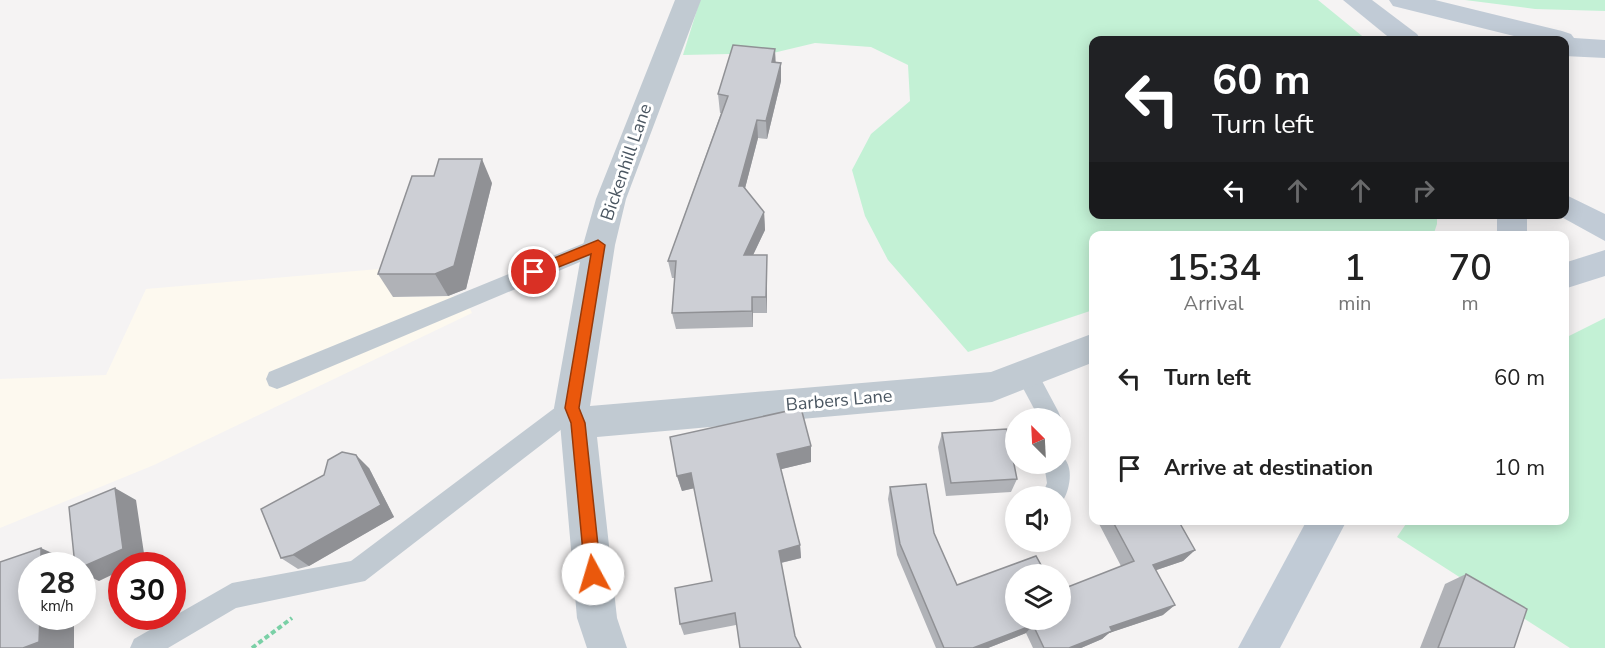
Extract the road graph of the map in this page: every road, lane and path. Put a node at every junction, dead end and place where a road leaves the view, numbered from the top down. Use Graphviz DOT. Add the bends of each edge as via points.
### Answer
graph roads {
  1 [pos="688,0"];
  2 [pos="1356,0"];
  3 [pos="1402,0"];
  4 [pos="1403,36"];
  5 [pos="1541,36"];
  6 [pos="1569,208"];
  7 [pos="1605,229"];
  8 [pos="598,245"];
  9 [pos="1605,263"];
  10 [pos="1569,274"];
  11 [pos="1089,349"];
  12 [pos="1026,373"];
  13 [pos="277,379"];
  14 [pos="1045,408"];
  15 [pos="575,416"];
  16 [pos="1325,525"];
  17 [pos="143,648"];
  18 [pos="607,648"];
  19 [pos="1258,648"];
  1 -- 8 [label="street, Bickenhill Lane" via="653,84"];
  2 -- 4 [label="main road"];
  3 -- 5 [label="main road"];
  6 -- 7 [label="main road"];
  8 -- 13 [label="lane"];
  8 -- 15 [label="street, Bickenhill Lane"];
  9 -- 10 [label="main road"];
  11 -- 12 [label="street, Barbers Lane"];
  12 -- 14 [label="lane"];
  12 -- 15 [label="street, Barbers Lane" via="992,387"];
  15 -- 17 [label="lane" via="356,572 232,596"];
  15 -- 18 [label="street, Bickenhill Lane" via="597,618"];
  16 -- 19 [label="main road"];
}
